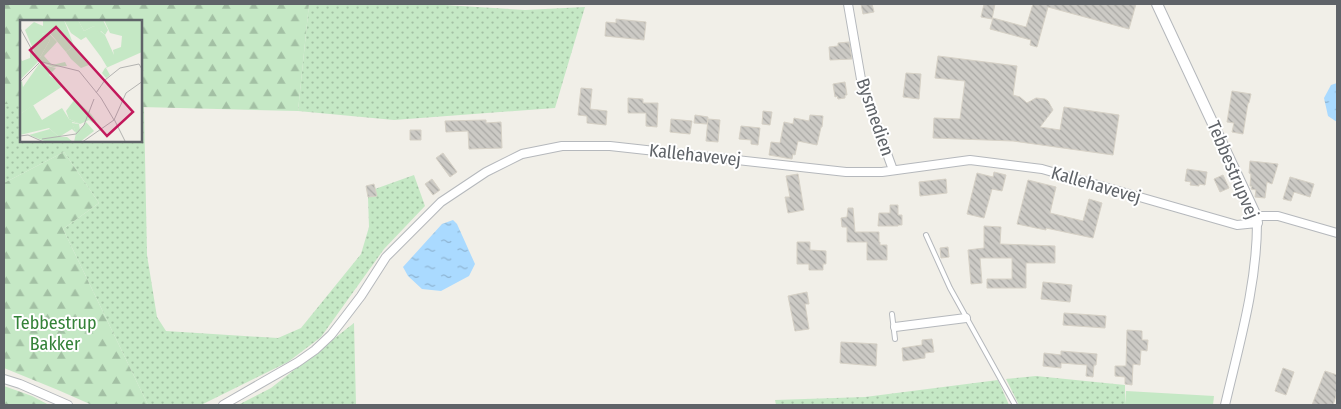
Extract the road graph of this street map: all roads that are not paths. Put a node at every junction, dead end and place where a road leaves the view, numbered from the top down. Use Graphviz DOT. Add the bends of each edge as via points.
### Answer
graph roads {
  1 [pos="848,4"];
  2 [pos="1156,4"];
  3 [pos="893,170"];
  4 [pos="1256,220"];
  5 [pos="1337,233"];
  6 [pos="926,235"];
  7 [pos="892,314"];
  8 [pos="966,318"];
  9 [pos="894,327"];
  10 [pos="896,340"];
  11 [pos="4,379"];
  12 [pos="68,405"];
  13 [pos="223,405"];
  14 [pos="1015,405"];
  15 [pos="1225,405"];
  1 -- 3 [label="street, Bysmedien" via="862,85"];
  2 -- 4 [label="street, Tebbestrupvej"];
  3 -- 4 [label="street, Kallehavevej" via="970,160 1042,169 1237,225"];
  3 -- 13 [label="street, Kallehavevej" via="846,172 610,146 562,146 522,154 486,172 441,202 386,257 345,317 315,350"];
  4 -- 5 [label="street, Kallehavevej" via="1278,216"];
  4 -- 15 [label="street, Tebbestrupvej" via="1257,249 1250,298"];
  6 -- 8 [label="lane"];
  7 -- 9 [label="lane"];
  8 -- 9 [label="street"];
  8 -- 14 [label="lane"];
  9 -- 10 [label="lane"];
  11 -- 12 [label="street"];
}
